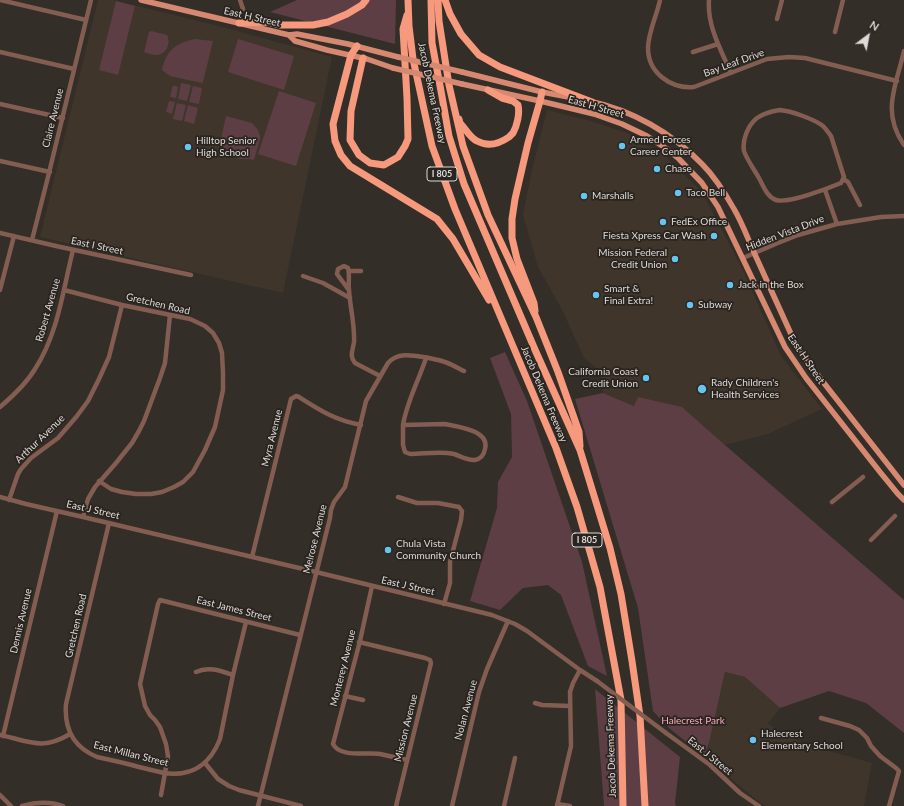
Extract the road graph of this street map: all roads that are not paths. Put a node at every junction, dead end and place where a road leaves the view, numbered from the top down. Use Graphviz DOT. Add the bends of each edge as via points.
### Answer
graph roads {
  1 [pos="0,0"];
  2 [pos="91,0"];
  3 [pos="141,0"];
  4 [pos="240,0"];
  5 [pos="366,0"];
  6 [pos="408,0"];
  7 [pos="431,0"];
  8 [pos="438,0"];
  9 [pos="445,0"];
  10 [pos="660,0"];
  11 [pos="710,0"];
  12 [pos="782,0"];
  13 [pos="843,0"];
  14 [pos="242,9"];
  15 [pos="408,10"];
  16 [pos="777,19"];
  17 [pos="86,20"];
  18 [pos="239,23"];
  19 [pos="835,32"];
  20 [pos="289,35"];
  21 [pos="718,44"];
  22 [pos="357,46"];
  23 [pos="904,51"];
  24 [pos="0,52"];
  25 [pos="693,52"];
  26 [pos="351,55"];
  27 [pos="363,58"];
  28 [pos="74,69"];
  29 [pos="731,73"];
  30 [pos="897,81"];
  31 [pos="449,85"];
  32 [pos="488,90"];
  33 [pos="542,92"];
  34 [pos="540,101"];
  35 [pos="592,102"];
  36 [pos="0,104"];
  37 [pos="63,118"];
  38 [pos="904,145"];
  39 [pos="0,161"];
  40 [pos="50,172"];
  41 [pos="843,179"];
  42 [pos="825,190"];
  43 [pos="860,205"];
  44 [pos="904,216"];
  45 [pos="837,224"];
  46 [pos="0,233"];
  47 [pos="14,236"];
  48 [pos="32,240"];
  49 [pos="73,250"];
  50 [pos="754,253"];
  51 [pos="743,258"];
  52 [pos="349,271"];
  53 [pos="361,271"];
  54 [pos="191,275"];
  55 [pos="303,276"];
  56 [pos="348,289"];
  57 [pos="0,290"];
  58 [pos="64,290"];
  59 [pos="350,298"];
  60 [pos="122,305"];
  61 [pos="170,315"];
  62 [pos="536,317"];
  63 [pos="506,330"];
  64 [pos="426,358"];
  65 [pos="464,372"];
  66 [pos="380,376"];
  67 [pos="0,407"];
  68 [pos="361,425"];
  69 [pos="403,425"];
  70 [pos="580,450"];
  71 [pos="863,478"];
  72 [pos="99,481"];
  73 [pos="904,485"];
  74 [pos="0,497"];
  75 [pos="398,497"];
  76 [pos="9,500"];
  77 [pos="904,500"];
  78 [pos="832,502"];
  79 [pos="57,511"];
  80 [pos="895,516"];
  81 [pos="83,517"];
  82 [pos="109,523"];
  83 [pos="871,540"];
  84 [pos="252,557"];
  85 [pos="316,572"];
  86 [pos="372,586"];
  87 [pos="444,604"];
  88 [pos="508,621"];
  89 [pos="246,622"];
  90 [pos="300,635"];
  91 [pos="359,642"];
  92 [pos="580,670"];
  93 [pos="196,672"];
  94 [pos="233,674"];
  95 [pos="345,696"];
  96 [pos="363,700"];
  97 [pos="535,703"];
  98 [pos="570,706"];
  99 [pos="821,718"];
  100 [pos="70,734"];
  101 [pos="2,735"];
  102 [pos="515,758"];
  103 [pos="407,760"];
  104 [pos="205,763"];
  105 [pos="165,773"];
  106 [pos="0,795"];
  107 [pos="161,795"];
  108 [pos="261,796"];
  109 [pos="557,805"];
  110 [pos="623,805"];
  111 [pos="11,806"];
  112 [pos="22,806"];
  113 [pos="63,806"];
  114 [pos="258,806"];
  115 [pos="302,806"];
  116 [pos="396,806"];
  117 [pos="452,806"];
  118 [pos="504,806"];
  119 [pos="570,806"];
  120 [pos="645,806"];
  121 [pos="759,806"];
  122 [pos="890,806"];
  1 -- 17 [label="street"];
  2 -- 17 [label="street, Claire Avenue"];
  3 -- 18 [label="main road, East H Street"];
  4 -- 14 [label="street"];
  5 -- 18 [label="highway" via="347,14 313,26 268,22"];
  6 -- 15 [label="highway, Jacob Dekema Freeway / I 805"];
  7 -- 70 [label="highway, Jacob Dekema Freeway / I 805" via="432,43 449,136 464,184"];
  8 -- 31 [label="highway"];
  9 -- 35 [label="highway" via="461,34 479,54 500,66"];
  10 -- 29 [label="street, Bay Leaf Drive" via="648,48 651,62 659,75 670,84 689,88"];
  11 -- 21 [label="street" via="710,20"];
  12 -- 16 [label="street"];
  13 -- 19 [label="street"];
  15 -- 27 [label="highway" via="402,29 408,139 398,157 384,165 370,163 359,155 350,140 351,111"];
  15 -- 63 [label="highway, Jacob Dekema Freeway / I 805" via="413,59 432,146 455,209"];
  17 -- 28 [label="street, Claire Avenue"];
  18 -- 20 [label="main road, East H Street"];
  20 -- 22 [label="main road, East H Street" via="297,34"];
  20 -- 26 [label="main road, East H Street" via="295,41"];
  21 -- 25 [label="street"];
  21 -- 29 [label="street"];
  22 -- 26 [label="highway"];
  22 -- 33 [label="main road, East H Street, bridge"];
  23 -- 30 [label="street"];
  24 -- 28 [label="street"];
  26 -- 27 [label="main road, East H Street"];
  26 -- 63 [label="highway" via="334,124 335,141 341,155 350,166 437,220 453,239"];
  27 -- 32 [label="main road, East H Street, bridge" via="393,68"];
  28 -- 37 [label="street, Claire Avenue"];
  29 -- 30 [label="street, Bay Leaf Drive" via="767,59 792,57"];
  30 -- 38 [label="street" via="892,110 895,128"];
  31 -- 32 [label="highway" via="460,123 475,140 483,144 494,144 513,134 519,110 513,101"];
  31 -- 62 [label="highway" via="463,146 488,215"];
  32 -- 34 [label="main road, East H Street"];
  33 -- 34 [label="highway"];
  33 -- 35 [label="main road, East H Street"];
  34 -- 51 [label="main road, East H Street" via="594,114 622,124 648,136 680,159 719,208"];
  34 -- 62 [label="highway" via="528,143 512,220 512,238 534,303"];
  35 -- 50 [label="main road, East H Street" via="625,112 649,124 679,144 703,165 735,210"];
  36 -- 37 [label="street"];
  37 -- 40 [label="street, Claire Avenue"];
  39 -- 40 [label="street"];
  40 -- 48 [label="street, Claire Avenue"];
  41 -- 42 [label="street"];
  41 -- 42 [label="street" via="831,136 821,124 780,110 757,118 746,136 745,153 767,193 775,200 783,200"];
  41 -- 43 [label="street" via="848,182"];
  42 -- 45 [label="street"];
  44 -- 45 [label="street, Hidden Vista Drive"];
  45 -- 50 [label="street, Hidden Vista Drive" via="798,235"];
  46 -- 47 [label="street, East I Street"];
  47 -- 48 [label="street, East I Street"];
  47 -- 57 [label="street"];
  48 -- 49 [label="street, East I Street"];
  49 -- 54 [label="street, East I Street"];
  49 -- 58 [label="street, Robert Avenue"];
  50 -- 51 [label="street, Hidden Vista Drive"];
  50 -- 73 [label="main road, East H Street" via="796,345"];
  51 -- 77 [label="main road, East H Street" via="785,347"];
  52 -- 53 [label="street"];
  52 -- 56 [label="street"];
  52 -- 56 [label="street" via="344,266 338,269 337,274"];
  55 -- 59 [label="street" via="323,283"];
  56 -- 59 [label="street"];
  58 -- 60 [label="street, Gretchen Road"];
  58 -- 67 [label="street, Robert Avenue" via="53,332 42,358 25,382"];
  59 -- 66 [label="street" via="354,328 351,357 353,361"];
  60 -- 61 [label="street, Gretchen Road"];
  60 -- 76 [label="street, Arthur Avenue" via="109,356 88,401 58,438 31,458 21,469"];
  61 -- 72 [label="street" via="165,363 144,421 132,443"];
  61 -- 72 [label="street, Gretchen Road" via="190,319 204,326 213,333 222,351 223,390 210,440 193,472 183,482 162,492 122,492 111,489"];
  62 -- 70 [label="highway" via="579,432"];
  63 -- 110 [label="highway, Jacob Dekema Freeway / I 805" via="556,448 577,507 600,587 620,700"];
  64 -- 65 [label="street, Melrose Avenue" via="445,362"];
  64 -- 66 [label="street, Melrose Avenue" via="399,356 388,363"];
  64 -- 69 [label="street"];
  66 -- 68 [label="street, Melrose Avenue" via="366,401"];
  68 -- 84 [label="street, Myra Avenue" via="321,412 299,397 291,399"];
  68 -- 85 [label="street, Melrose Avenue" via="345,487 332,506"];
  69 -- 69 [label="street" via="445,424 464,428 481,435 485,442 485,450 481,456 472,460 444,453 410,454 405,452 403,445"];
  70 -- 120 [label="highway, Jacob Dekema Freeway / I 805" via="610,548 621,594 640,716"];
  71 -- 78 [label="street"];
  72 -- 81 [label="street" via="88,499"];
  74 -- 76 [label="street, East J Street"];
  75 -- 87 [label="street" via="417,503 459,507 462,511 450,562 450,583"];
  76 -- 79 [label="street, East J Street"];
  79 -- 81 [label="street, East J Street"];
  79 -- 101 [label="street, Dennis Avenue"];
  80 -- 83 [label="street"];
  81 -- 82 [label="street, East J Street"];
  82 -- 84 [label="street, East J Street"];
  82 -- 100 [label="street, Gretchen Road" via="66,704 66,721"];
  84 -- 85 [label="street, East J Street"];
  85 -- 86 [label="street, East J Street"];
  85 -- 90 [label="street, Melrose Avenue"];
  86 -- 87 [label="street, East J Street"];
  86 -- 91 [label="street, Monterey Avenue"];
  87 -- 88 [label="street, East J Street"];
  88 -- 92 [label="street, East J Street" via="527,631"];
  88 -- 117 [label="street, Nolan Avenue" via="479,692"];
  89 -- 90 [label="street, East James Street"];
  89 -- 94 [label="street"];
  89 -- 105 [label="street, East James Street" via="160,600 140,684 145,706 160,727 166,741 168,756"];
  90 -- 108 [label="street, Melrose Avenue"];
  91 -- 95 [label="street, Monterey Avenue"];
  91 -- 103 [label="street, Mission Avenue" via="430,660"];
  92 -- 98 [label="street" via="571,687"];
  92 -- 121 [label="street, East J Street, bridge" via="710,765 740,793"];
  93 -- 94 [label="street" via="213,669"];
  94 -- 104 [label="street" via="220,739"];
  95 -- 96 [label="street"];
  95 -- 103 [label="street, Monterey Avenue" via="333,744 336,748 358,754 378,754"];
  97 -- 98 [label="street"];
  98 -- 109 [label="street" via="571,746"];
  99 -- 122 [label="street" via="859,730 880,756 899,771"];
  100 -- 101 [label="street" via="61,740 43,744"];
  100 -- 105 [label="street, East Millan Street" via="83,750 97,757"];
  102 -- 118 [label="street"];
  103 -- 116 [label="street, Mission Avenue"];
  104 -- 105 [label="street, East Millan Street" via="187,772"];
  104 -- 108 [label="street" via="229,786"];
  105 -- 107 [label="street"];
  106 -- 111 [label="street"];
  108 -- 114 [label="street, Melrose Avenue"];
  108 -- 115 [label="street"];
  109 -- 119 [label="street"];
  112 -- 113 [label="street" via="33,803"];
}
